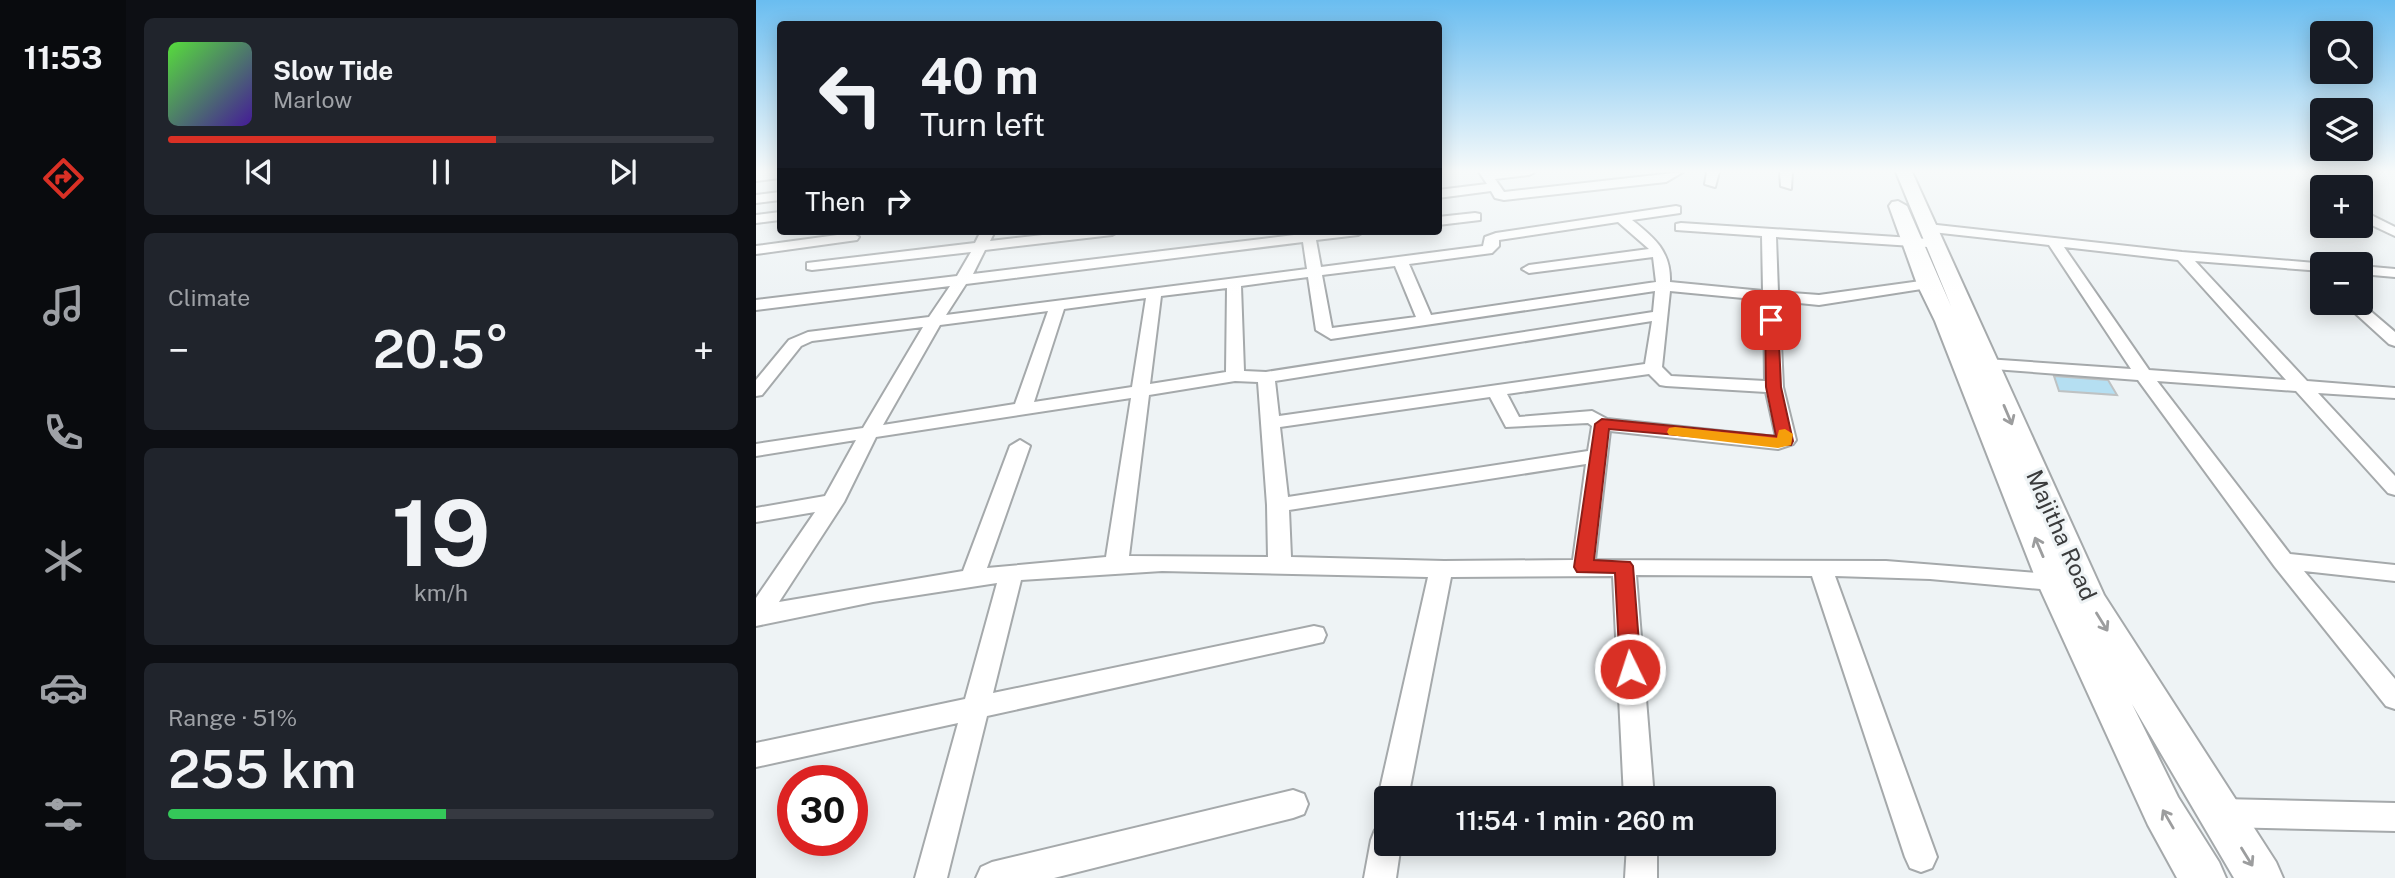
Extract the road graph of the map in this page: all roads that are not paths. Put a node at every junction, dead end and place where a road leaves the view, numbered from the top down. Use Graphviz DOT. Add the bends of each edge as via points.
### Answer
graph roads {
  1 [pos="1658,213"];
  2 [pos="1909,213"];
  3 [pos="1917,213"];
  4 [pos="777,216"];
  5 [pos="1475,217"];
  6 [pos="756,219"];
  7 [pos="1622,219"];
  8 [pos="1442,221"];
  9 [pos="2373,221"];
  10 [pos="1681,227"];
  11 [pos="2395,232"];
  12 [pos="1769,233"];
  13 [pos="1048,235"];
  14 [pos="1300,235"];
  15 [pos="1308,235"];
  16 [pos="852,237"];
  17 [pos="1925,238"];
  18 [pos="985,239"];
  19 [pos="2054,243"];
  20 [pos="772,248"];
  21 [pos="756,250"];
  22 [pos="1659,252"];
  23 [pos="2182,256"];
  24 [pos="1400,261"];
  25 [pos="756,265"];
  26 [pos="812,266"];
  27 [pos="2310,267"];
  28 [pos="1529,270"];
  29 [pos="2373,271"];
  30 [pos="1316,272"];
  31 [pos="2395,273"];
  32 [pos="961,279"];
  33 [pos="1234,283"];
  34 [pos="1928,285"];
  35 [pos="1662,286"];
  36 [pos="1154,293"];
  37 [pos="1770,297"];
  38 [pos="756,305"];
  39 [pos="1058,305"];
  40 [pos="1661,315"];
  41 [pos="2366,315"];
  42 [pos="935,320"];
  43 [pos="1426,321"];
  44 [pos="2395,341"];
  45 [pos="1986,364"];
  46 [pos="1653,368"];
  47 [pos="1235,376"];
  48 [pos="1266,377"];
  49 [pos="2145,377"];
  50 [pos="1774,387"];
  51 [pos="2302,387"];
  52 [pos="1142,390"];
  53 [pos="1496,390"];
  54 [pos="756,391"];
  55 [pos="2395,393"];
  56 [pos="1023,408"];
  57 [pos="1270,423"];
  58 [pos="1602,424"];
  59 [pos="869,433"];
  60 [pos="1020,446"];
  61 [pos="756,450"];
  62 [pos="1597,456"];
  63 [pos="2395,488"];
  64 [pos="833,502"];
  65 [pos="1279,505"];
  66 [pos="756,515"];
  67 [pos="2283,561"];
  68 [pos="1280,565"];
  69 [pos="1116,566"];
  70 [pos="1624,566"];
  71 [pos="1583,567"];
  72 [pos="1821,568"];
  73 [pos="1441,569"];
  74 [pos="2395,573"];
  75 [pos="1011,575"];
  76 [pos="972,578"];
  77 [pos="2068,583"];
  78 [pos="756,615"];
  79 [pos="1314,635"];
  80 [pos="2395,698"];
  81 [pos="976,707"];
  82 [pos="756,755"];
  83 [pos="1396,786"];
  84 [pos="1638,786"];
  85 [pos="1293,804"];
  86 [pos="2220,813"];
  87 [pos="2395,817"];
  88 [pos="1383,856"];
  89 [pos="1642,856"];
  90 [pos="1920,857"];
  91 [pos="931,878"];
  92 [pos="992,878"];
  93 [pos="1380,878"];
  94 [pos="1641,878"];
  95 [pos="2203,878"];
  96 [pos="2260,878"];
  1 -- 7 [label="street"];
  2 -- 17 [label="main road, Majitha Road"];
  3 -- 17 [label="main road, Majitha Road"];
  4 -- 6 [label="street"];
  5 -- 8 [label="street"];
  7 -- 22 [label="street"];
  7 -- 24 [label="street" via="1496,237 1489,240 1492,246 1487,250"];
  9 -- 11 [label="street"];
  10 -- 12 [label="street"];
  12 -- 17 [label="street"];
  12 -- 37 [label="street"];
  13 -- 18 [label="street"];
  14 -- 32 [label="street"];
  15 -- 30 [label="street"];
  16 -- 20 [label="street"];
  17 -- 19 [label="street"];
  17 -- 34 [label="main road, Majitha Road"];
  17 -- 45 [label="main road, Majitha Road"];
  18 -- 26 [label="street"];
  18 -- 32 [label="street"];
  19 -- 23 [label="street"];
  19 -- 49 [label="street"];
  20 -- 21 [label="street"];
  20 -- 25 [label="street"];
  22 -- 28 [label="street"];
  22 -- 35 [label="street"];
  23 -- 27 [label="street"];
  23 -- 51 [label="street"];
  24 -- 30 [label="street"];
  24 -- 43 [label="street"];
  29 -- 31 [label="street"];
  30 -- 33 [label="street"];
  30 -- 43 [label="street" via="1327,332"];
  32 -- 38 [label="street"];
  32 -- 42 [label="street"];
  33 -- 36 [label="street"];
  33 -- 47 [label="street"];
  34 -- 37 [label="street" via="1830,299"];
  77 -- 34 [label="main road, Majitha Road, one-way"];
  35 -- 37 [label="street"];
  35 -- 40 [label="street"];
  35 -- 43 [label="street"];
  36 -- 39 [label="street"];
  36 -- 52 [label="street"];
  37 -- 50 [label="street"];
  39 -- 42 [label="street"];
  39 -- 56 [label="street"];
  40 -- 46 [label="street"];
  40 -- 48 [label="street"];
  41 -- 44 [label="street"];
  42 -- 54 [label="street" via="803,338"];
  42 -- 59 [label="street"];
  45 -- 49 [label="street"];
  45 -- 77 [label="main road, Majitha Road, one-way"];
  46 -- 50 [label="street" via="1666,381"];
  46 -- 53 [label="street"];
  47 -- 48 [label="street"];
  47 -- 52 [label="street"];
  48 -- 57 [label="street"];
  49 -- 51 [label="street"];
  49 -- 67 [label="street"];
  50 -- 58 [label="street" via="1786,437 1783,442"];
  51 -- 55 [label="street"];
  51 -- 63 [label="street"];
  52 -- 56 [label="street"];
  52 -- 69 [label="street"];
  53 -- 57 [label="street"];
  53 -- 58 [label="street" via="1513,423 1592,417"];
  56 -- 59 [label="street"];
  57 -- 65 [label="street"];
  58 -- 62 [label="street"];
  59 -- 61 [label="street"];
  59 -- 64 [label="street"];
  60 -- 76 [label="street"];
  62 -- 65 [label="street"];
  62 -- 71 [label="street"];
  64 -- 66 [label="street"];
  64 -- 78 [label="street"];
  65 -- 68 [label="street"];
  67 -- 74 [label="street"];
  67 -- 80 [label="street"];
  68 -- 69 [label="street"];
  68 -- 73 [label="street"];
  69 -- 75 [label="street"];
  70 -- 71 [label="street"];
  70 -- 72 [label="street"];
  70 -- 84 [label="street"];
  71 -- 73 [label="street"];
  72 -- 77 [label="street"];
  72 -- 90 [label="street"];
  73 -- 83 [label="street"];
  75 -- 76 [label="street"];
  75 -- 81 [label="street"];
  76 -- 78 [label="street"];
  77 -- 86 [label="main road, Majitha Road, one-way" via="2088,599"];
  95 -- 77 [label="main road, Majitha Road, one-way" via="2163,811"];
  79 -- 81 [label="street"];
  81 -- 82 [label="street"];
  81 -- 91 [label="street"];
  85 -- 92 [label="street"];
  86 -- 87 [label="street"];
  86 -- 96 [label="main road, Majitha Road, one-way"];
  88 -- 93 [label="street"];
  89 -- 94 [label="street"];
}
